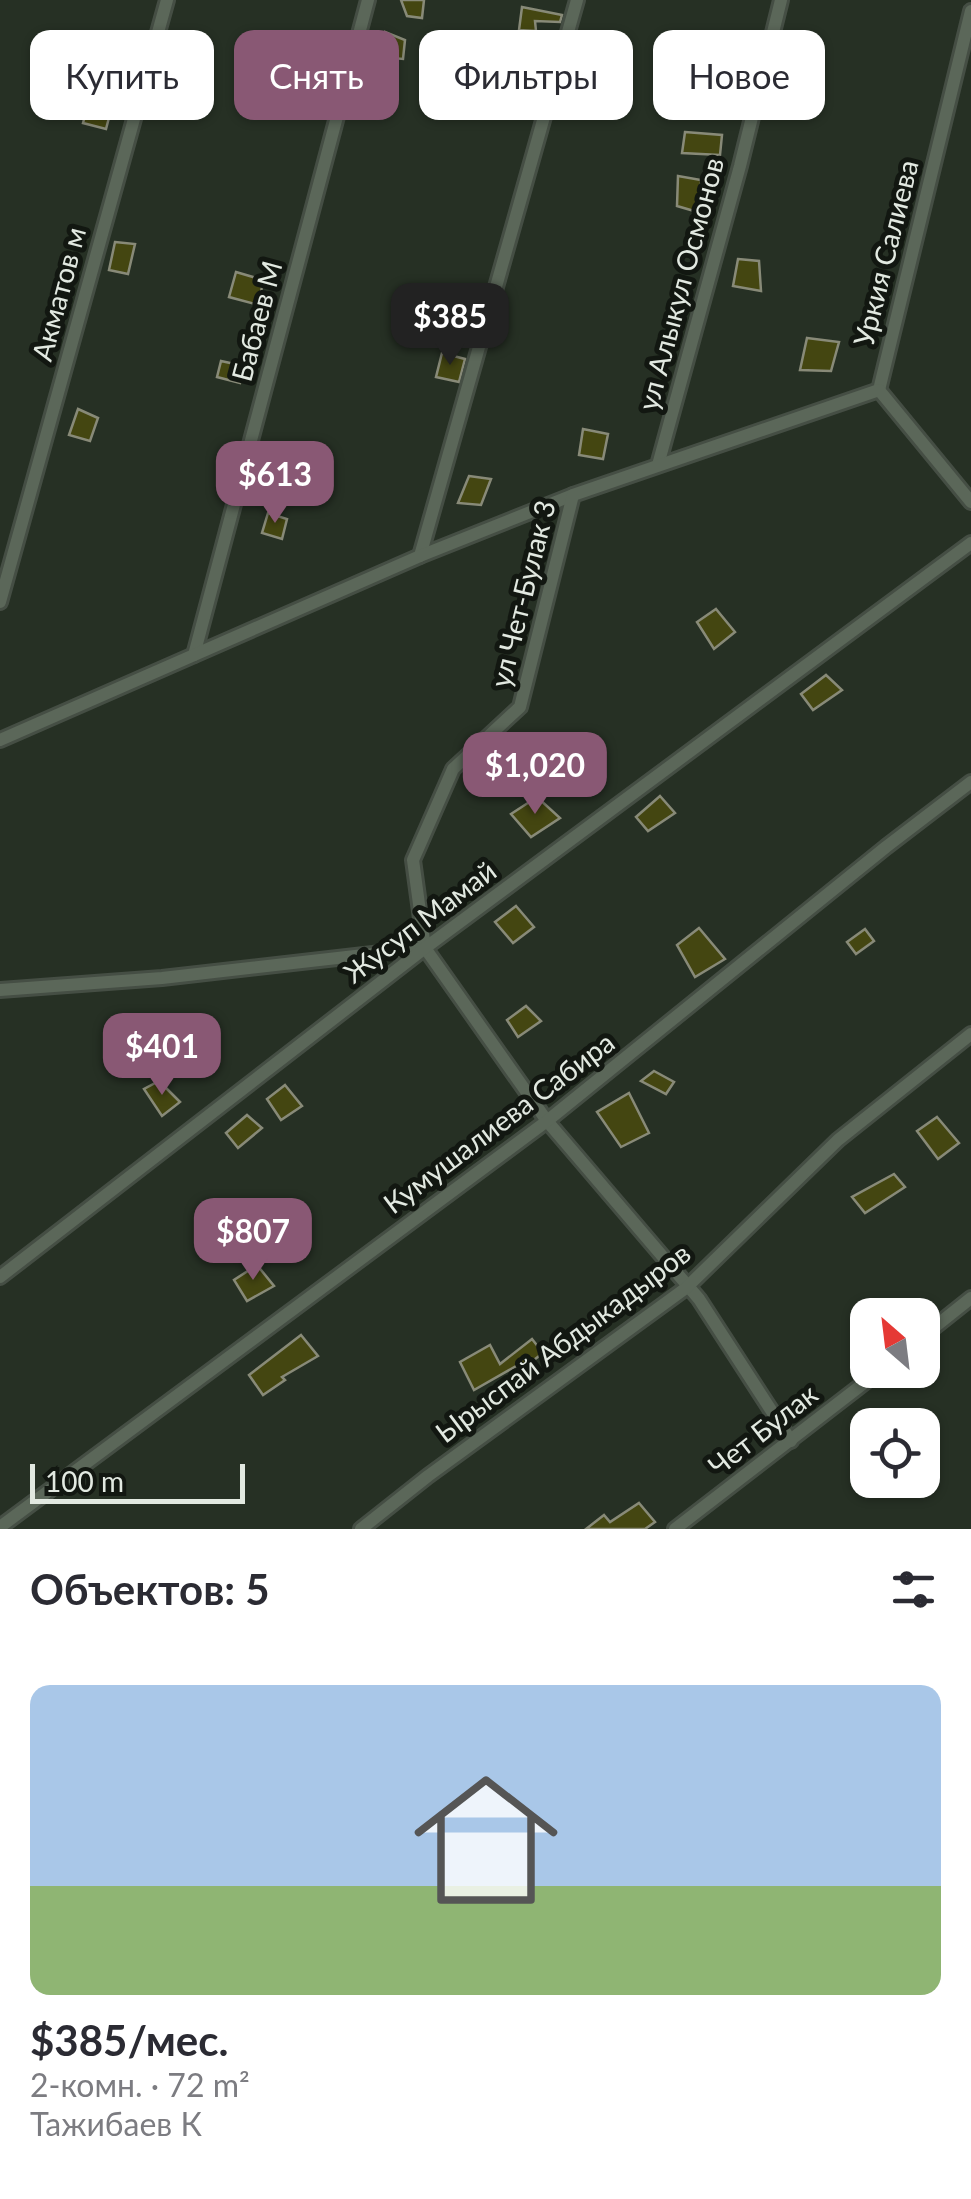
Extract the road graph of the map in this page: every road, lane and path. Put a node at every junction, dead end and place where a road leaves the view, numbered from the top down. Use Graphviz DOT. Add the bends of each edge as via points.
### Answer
graph roads {
  1 [pos="166,0"];
  2 [pos="368,0"];
  3 [pos="578,0"];
  4 [pos="781,0"];
  5 [pos="971,11"];
  6 [pos="879,390"];
  7 [pos="658,465"];
  8 [pos="573,495"];
  9 [pos="971,502"];
  10 [pos="971,543"];
  11 [pos="420,556"];
  12 [pos="0,602"];
  13 [pos="194,655"];
  14 [pos="0,740"];
  15 [pos="971,782"];
  16 [pos="425,948"];
  17 [pos="0,990"];
  18 [pos="971,1034"];
  19 [pos="547,1120"];
  20 [pos="0,1277"];
  21 [pos="686,1288"];
  22 [pos="971,1298"];
  23 [pos="940,1323"];
  24 [pos="858,1388"];
  25 [pos="791,1441"];
  26 [pos="0,1527"];
  27 [pos="361,1529"];
  28 [pos="675,1529"];
  1 -- 12 [label="street, Акматов м"];
  2 -- 13 [label="street, Бабаев М"];
  3 -- 11 [label="street"];
  4 -- 7 [label="street, ул Алыкул Осмонов"];
  5 -- 6 [label="street, Уркия Салиева"];
  6 -- 7 [label="street, ул Чет-Булак 3"];
  6 -- 9 [label="street"];
  7 -- 8 [label="street, ул Чет-Булак 3"];
  8 -- 11 [label="street"];
  8 -- 16 [label="street, ул Чет-Булак 3" via="520,707 453,770 413,860"];
  10 -- 16 [label="street, Жусуп Мамай"];
  11 -- 13 [label="street"];
  13 -- 14 [label="street"];
  15 -- 19 [label="street, Кумушалиева Сабира"];
  16 -- 17 [label="street"];
  16 -- 19 [label="street"];
  16 -- 20 [label="street, Жусуп Мамай"];
  18 -- 21 [label="street, Ырыспай Абдыкадыров" via="838,1140"];
  19 -- 21 [label="street"];
  19 -- 26 [label="street, Кумушалиева Сабира"];
  21 -- 25 [label="street"];
  21 -- 27 [label="street, Ырыспай Абдыкадыров"];
  22 -- 23 [label="street"];
  24 -- 25 [label="street, Чет Булак"];
  25 -- 28 [label="street, Чет Булак"];
}
